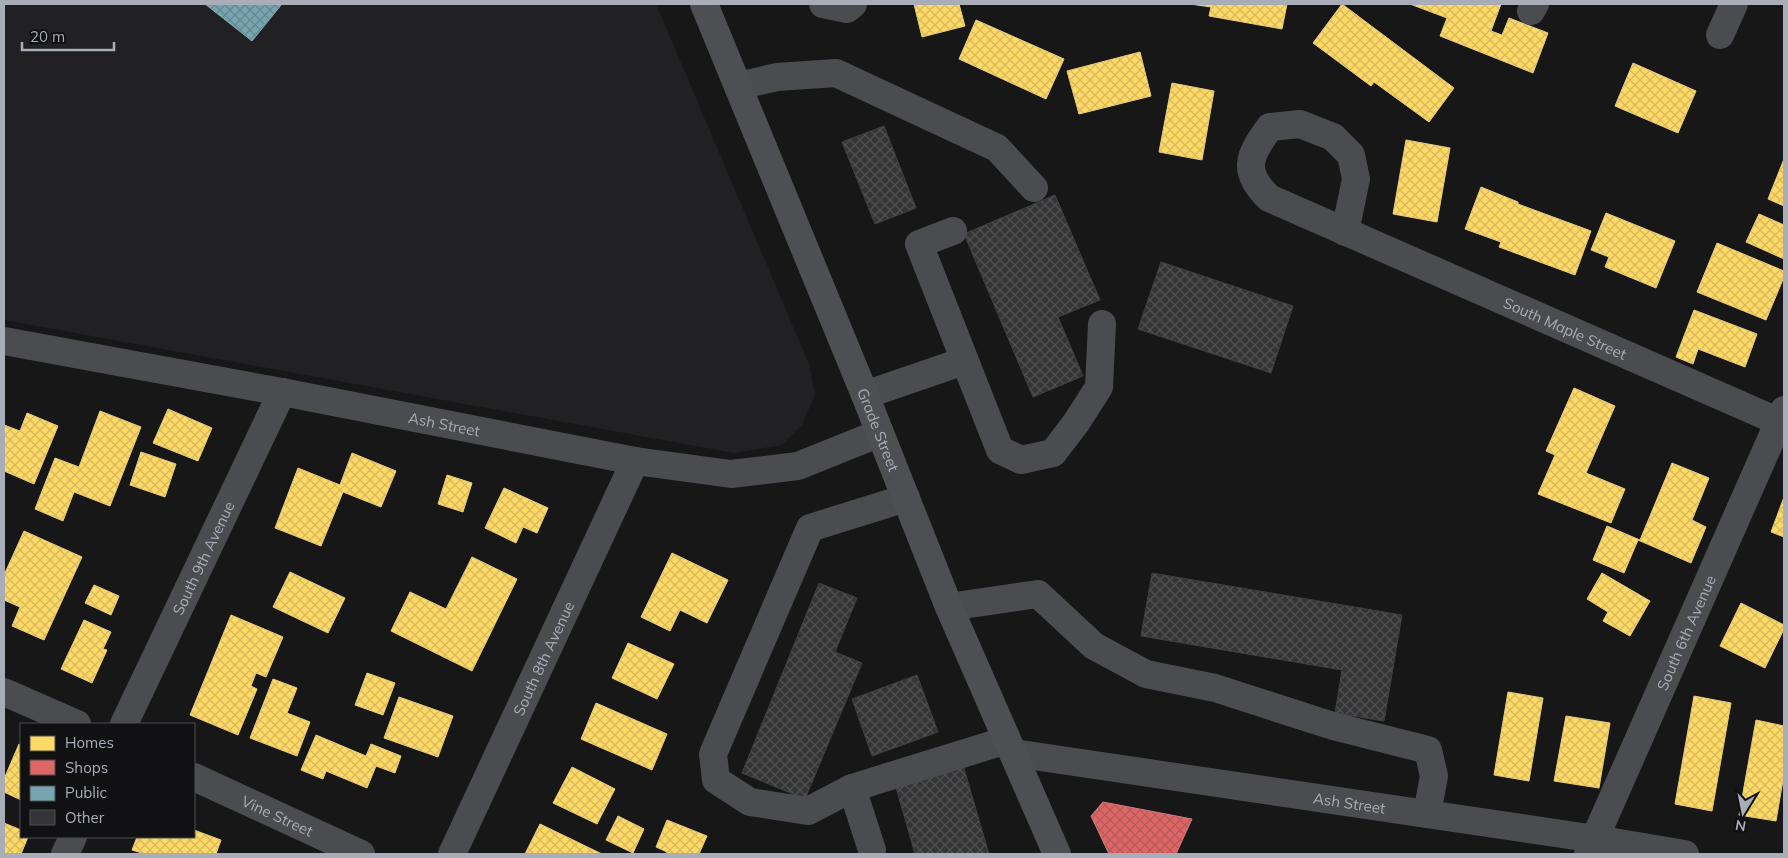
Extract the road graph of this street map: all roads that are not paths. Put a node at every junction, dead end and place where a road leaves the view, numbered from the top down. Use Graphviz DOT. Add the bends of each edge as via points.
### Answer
graph roads {
  1 [pos="704,4"];
  2 [pos="823,4"];
  3 [pos="853,4"];
  4 [pos="1734,4"];
  5 [pos="1720,35"];
  6 [pos="738,86"];
  7 [pos="1034,188"];
  8 [pos="952,232"];
  9 [pos="1345,232"];
  10 [pos="1102,324"];
  11 [pos="4,341"];
  12 [pos="964,361"];
  13 [pos="282,392"];
  14 [pos="865,395"];
  15 [pos="1783,418"];
  16 [pos="880,433"];
  17 [pos="635,461"];
  18 [pos="906,498"];
  19 [pos="949,607"];
  20 [pos="4,692"];
  21 [pos="75,723"];
  22 [pos="124,723"];
  23 [pos="1010,746"];
  24 [pos="195,777"];
  25 [pos="852,788"];
  26 [pos="1427,814"];
  27 [pos="73,838"];
  28 [pos="1592,846"];
  29 [pos="872,850"];
  30 [pos="65,854"];
  31 [pos="361,854"];
  32 [pos="452,854"];
  33 [pos="1057,854"];
  34 [pos="1685,854"];
  1 -- 6 [label="main road, Grade Street"];
  2 -- 3 [label="street" via="847,9"];
  4 -- 5 [label="street"];
  6 -- 7 [label="street" via="777,77 836,73 997,148"];
  6 -- 14 [label="main road, Grade Street"];
  8 -- 12 [label="street" via="919,244"];
  9 -- 15 [label="street, South Maple Street"];
  10 -- 12 [label="street" via="1099,387 1053,453 1021,460 1000,450"];
  11 -- 13 [label="street, Ash Street"];
  12 -- 14 [label="street"];
  13 -- 17 [label="street, Ash Street"];
  13 -- 22 [label="street, South 9th Avenue"];
  14 -- 16 [label="main road, Grade Street"];
  15 -- 28 [label="street, South 6th Avenue"];
  16 -- 17 [label="street, Ash Street" via="798,466 732,474"];
  16 -- 18 [label="main road, Grade Street"];
  17 -- 32 [label="street, South 8th Avenue"];
  18 -- 19 [label="main road, Grade Street"];
  18 -- 25 [label="street" via="810,528 713,754 716,780 750,802 808,811"];
  19 -- 23 [label="main road, Grade Street"];
  19 -- 26 [label="street" via="1038,594 1094,646 1146,674 1215,688 1333,726 1428,750 1434,776"];
  20 -- 21 [label="street"];
  23 -- 25 [label="street"];
  23 -- 26 [label="street, Ash Street"];
  23 -- 33 [label="main road, Grade Street"];
  24 -- 31 [label="street, Vine Street"];
  25 -- 29 [label="street"];
  26 -- 28 [label="street, Ash Street"];
  27 -- 30 [label="street"];
  28 -- 34 [label="street, Ash Street"];
}
